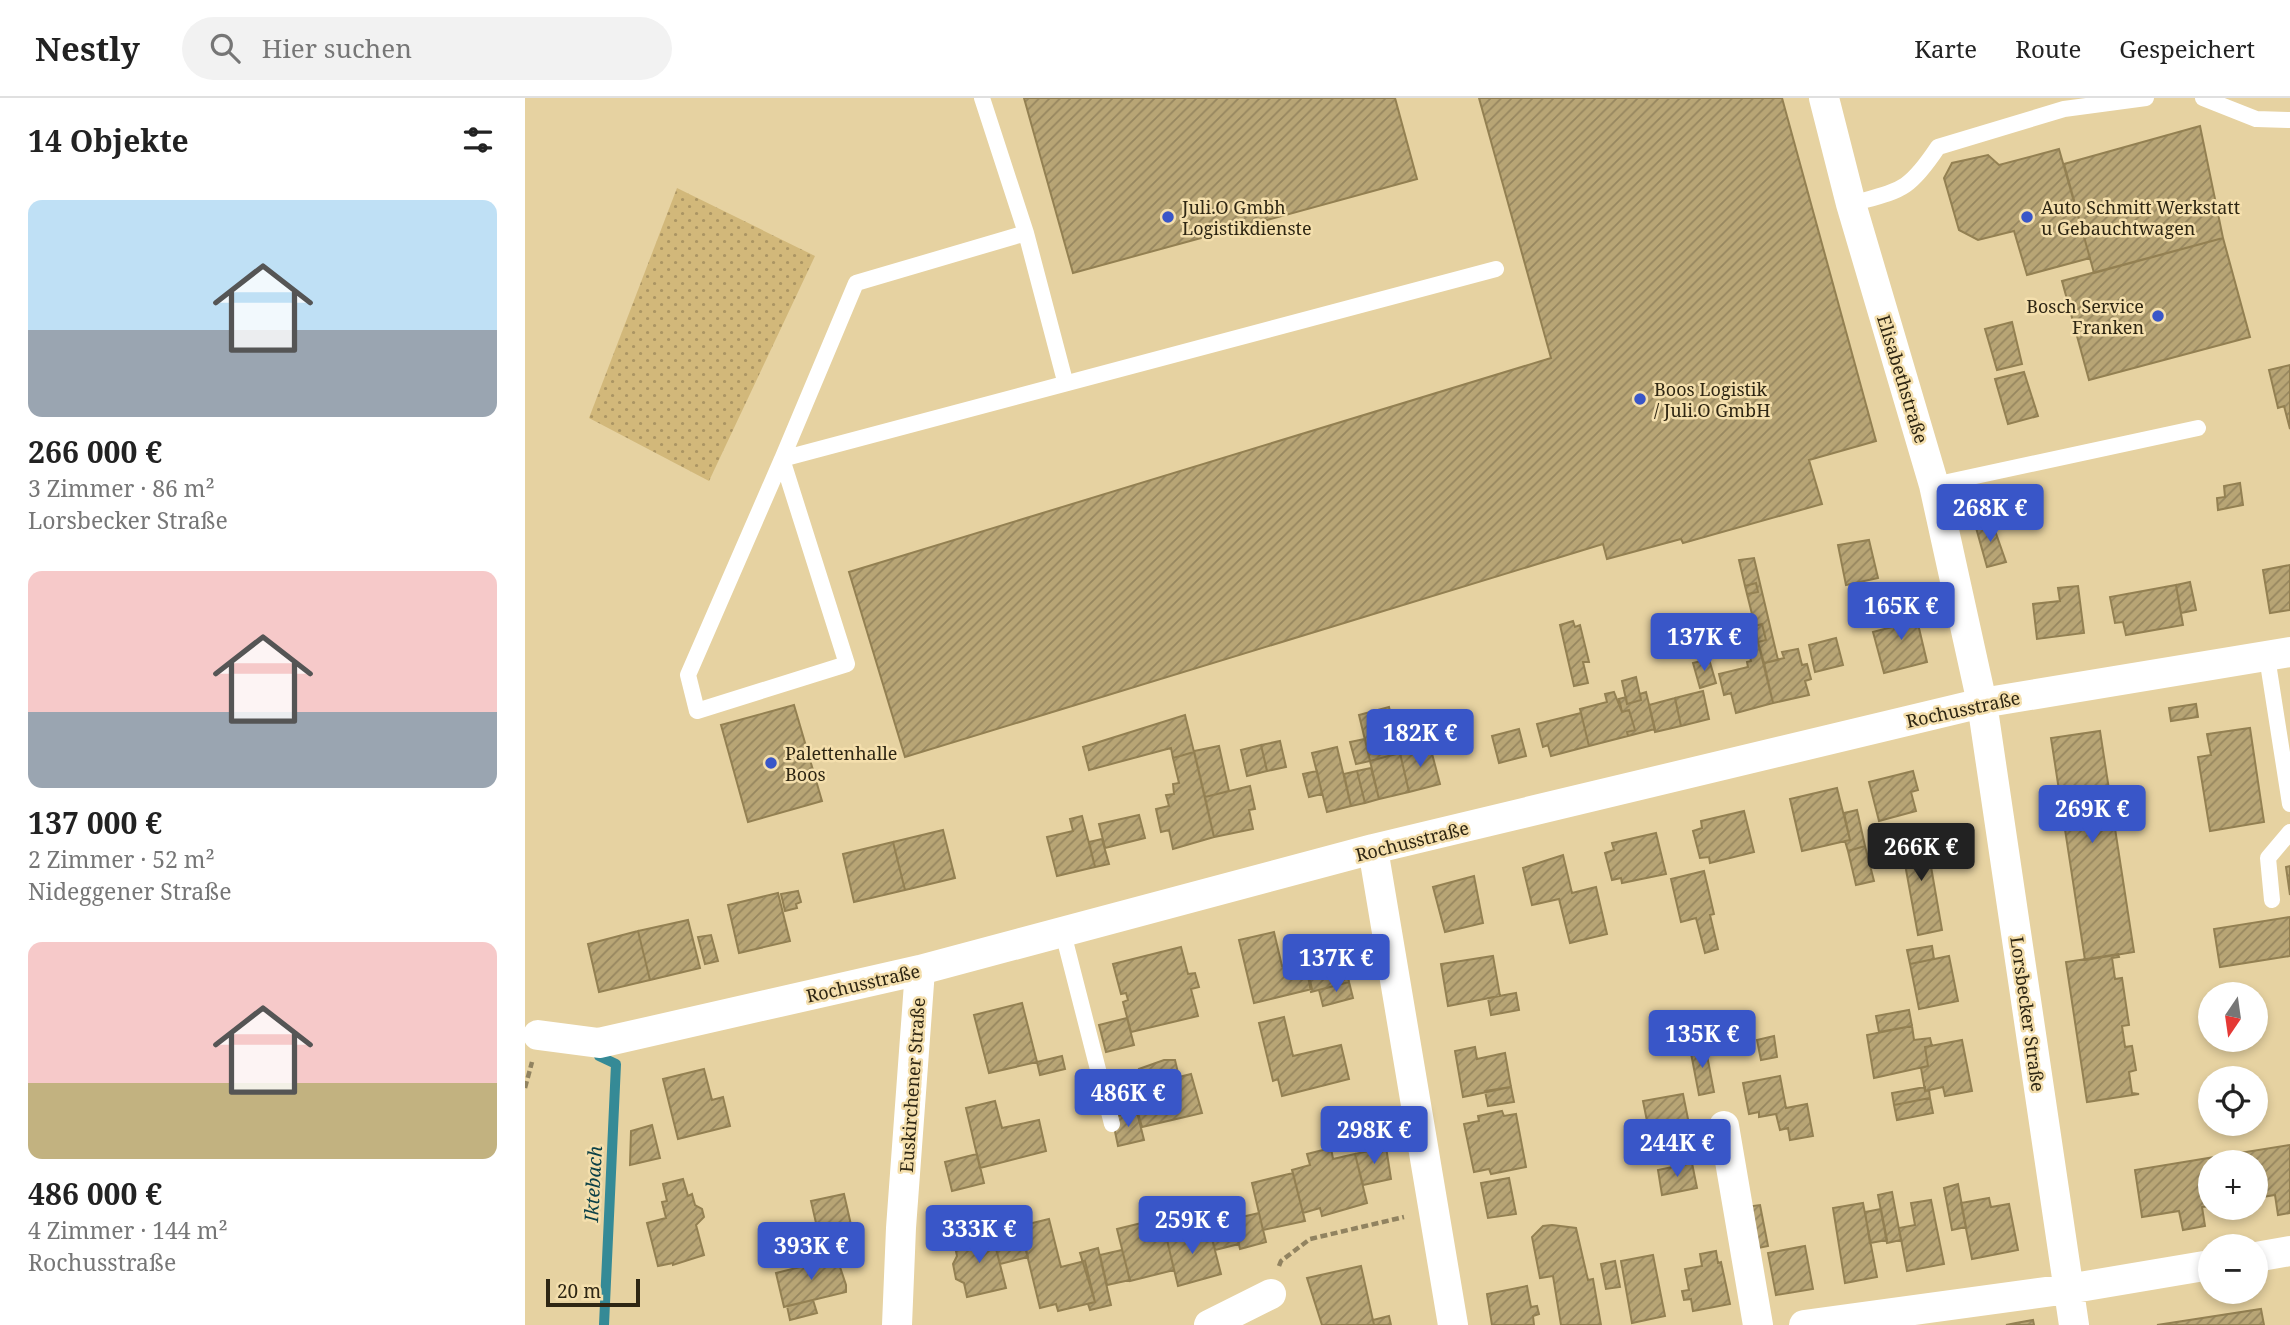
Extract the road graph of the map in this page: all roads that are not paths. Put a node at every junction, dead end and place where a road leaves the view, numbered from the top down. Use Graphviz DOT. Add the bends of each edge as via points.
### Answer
graph roads {
  1 [pos="982,98"];
  2 [pos="1824,98"];
  3 [pos="2146,98"];
  4 [pos="2203,98"];
  5 [pos="2290,120"];
  6 [pos="1851,204"];
  7 [pos="1026,233"];
  8 [pos="1496,269"];
  9 [pos="1065,381"];
  10 [pos="2198,428"];
  11 [pos="782,459"];
  12 [pos="1934,485"];
  13 [pos="2279,654"];
  14 [pos="1982,703"];
  15 [pos="2290,804"];
  16 [pos="2290,832"];
  17 [pos="1373,849"];
  18 [pos="2272,900"];
  19 [pos="1063,933"];
  20 [pos="920,970"];
  21 [pos="538,1035"];
  22 [pos="1112,1124"];
  23 [pos="1724,1126"];
  24 [pos="2290,1251"];
  25 [pos="2268,1255"];
  26 [pos="2198,1267"];
  27 [pos="2068,1289"];
  28 [pos="1271,1294"];
  29 [pos="902,1323"];
  30 [pos="1209,1325"];
  31 [pos="1453,1325"];
  32 [pos="1758,1325"];
  33 [pos="1804,1325"];
  34 [pos="2074,1325"];
  1 -- 7 [label="lane"];
  2 -- 6 [label="street, Elisabethstraße"];
  3 -- 6 [label="lane" via="2064,109 1938,147 1903,190"];
  4 -- 5 [label="lane" via="2256,119"];
  6 -- 12 [label="street, Elisabethstraße"];
  7 -- 9 [label="lane"];
  7 -- 11 [label="lane" via="856,283"];
  8 -- 9 [label="lane"];
  9 -- 11 [label="lane"];
  10 -- 12 [label="lane"];
  11 -- 11 [label="lane" via="848,664 697,711 688,675"];
  12 -- 14 [label="street, Elisabethstraße"];
  13 -- 14 [label="street, Rochusstraße"];
  13 -- 15 [label="lane"];
  14 -- 17 [label="street, Rochusstraße"];
  14 -- 27 [label="street, Lorsbecker Straße"];
  16 -- 18 [label="lane" via="2268,859"];
  17 -- 19 [label="street, Rochusstraße"];
  17 -- 31 [label="street"];
  19 -- 20 [label="street, Rochusstraße"];
  19 -- 22 [label="lane"];
  20 -- 21 [label="street, Rochusstraße" via="599,1043"];
  20 -- 29 [label="street, Euskirchener Straße" via="902,1214"];
  23 -- 32 [label="street"];
  24 -- 25 [label="street"];
  26 -- 27 [label="street"];
  27 -- 33 [label="street"];
  27 -- 34 [label="street, Lorsbecker Straße"];
  28 -- 30 [label="street"];
}
